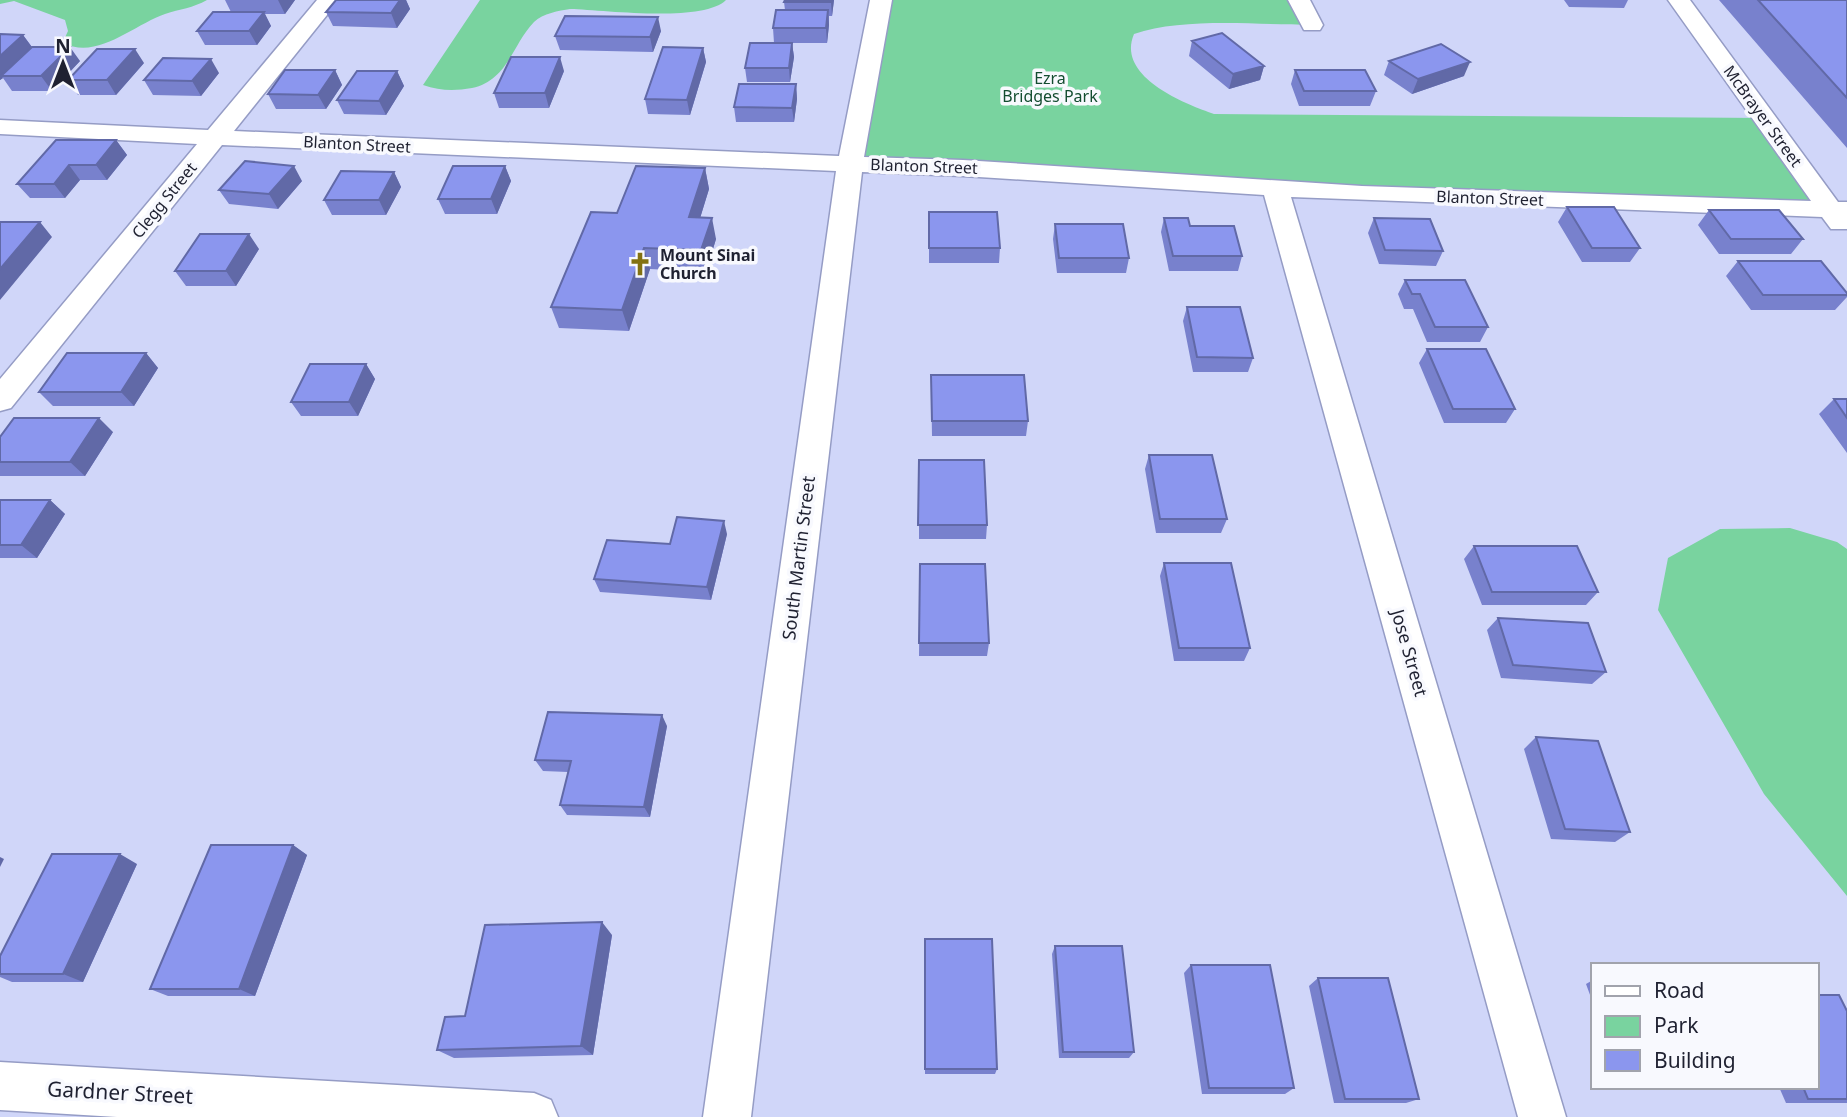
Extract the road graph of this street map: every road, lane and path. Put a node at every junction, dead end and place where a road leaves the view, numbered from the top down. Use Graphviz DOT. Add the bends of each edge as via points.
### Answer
graph roads {
  1 [pos="328,0"];
  2 [pos="881,0"];
  3 [pos="1299,0"];
  4 [pos="1679,0"];
  5 [pos="1312,25"];
  6 [pos="0,127"];
  7 [pos="215,137"];
  8 [pos="850,163"];
  9 [pos="1275,188"];
  10 [pos="1838,210"];
  11 [pos="1847,231"];
  12 [pos="0,400"];
  13 [pos="0,1086"];
  14 [pos="534,1117"];
  15 [pos="727,1117"];
  16 [pos="1542,1117"];
  1 -- 7 [label="street, Clegg Street"];
  2 -- 8 [label="street, South Martin Street"];
  3 -- 5 [label="street"];
  4 -- 10 [label="street, McBrayer Street"];
  6 -- 7 [label="street, Blanton Street"];
  7 -- 8 [label="street, Blanton Street"];
  7 -- 12 [label="street, Clegg Street"];
  8 -- 9 [label="street, Blanton Street"];
  8 -- 15 [label="street, South Martin Street"];
  9 -- 10 [label="street, Blanton Street"];
  9 -- 16 [label="street, Jose Street"];
  10 -- 11 [label="street, McBrayer Street"];
  13 -- 14 [label="street, Gardner Street"];
}
